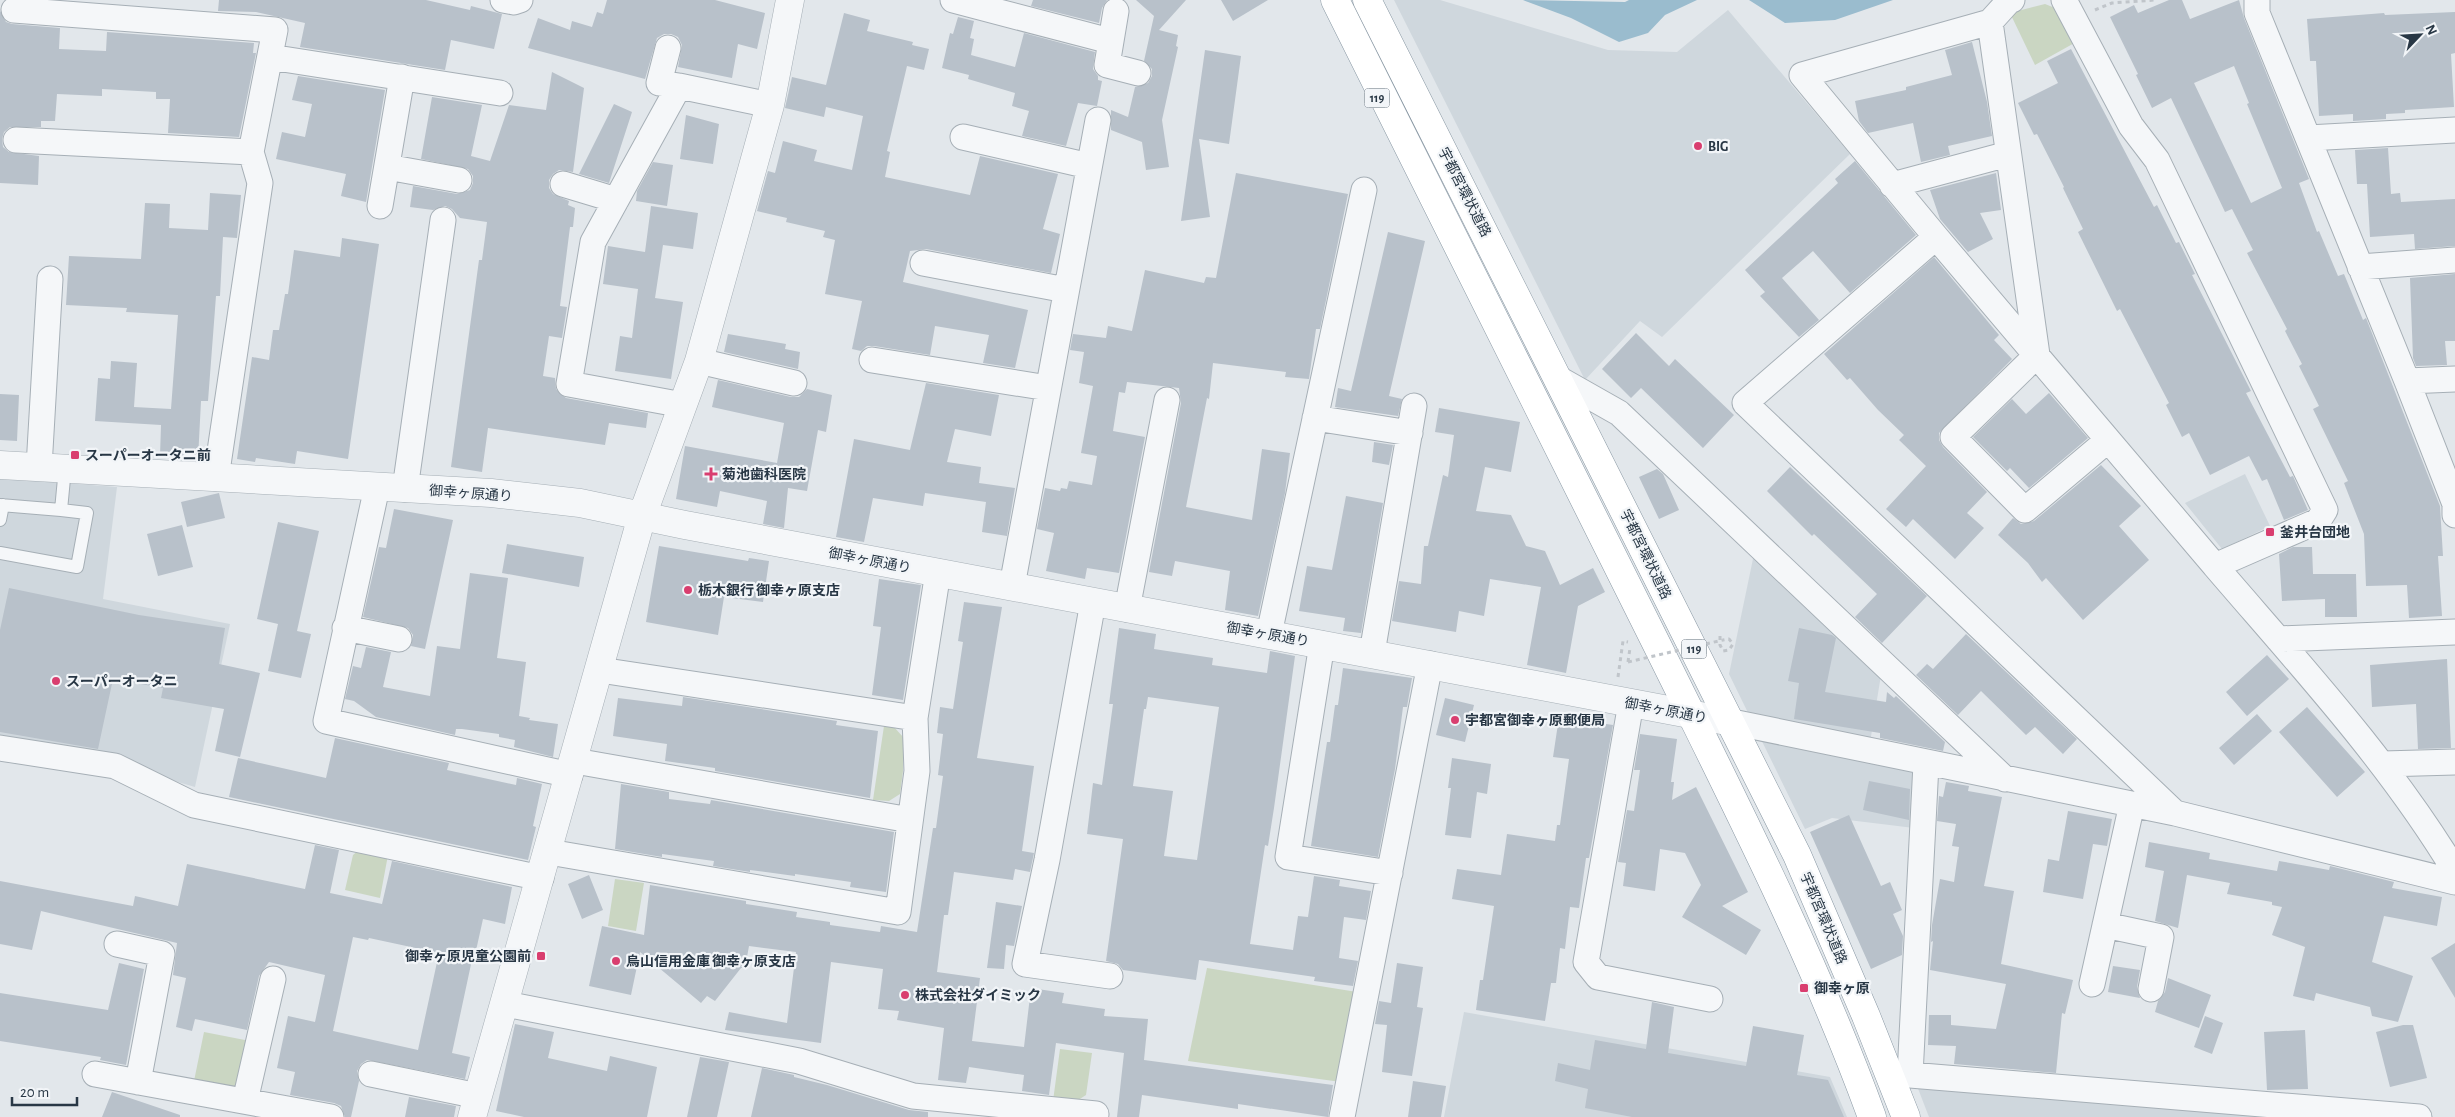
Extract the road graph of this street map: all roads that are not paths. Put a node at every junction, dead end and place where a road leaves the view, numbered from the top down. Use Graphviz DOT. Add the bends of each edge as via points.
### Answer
graph roads {
  1 [pos="503,0"];
  2 [pos="520,0"];
  3 [pos="952,0"];
  4 [pos="1320,0"];
  5 [pos="1335,0"];
  6 [pos="1367,0"];
  7 [pos="1378,0"];
  8 [pos="2012,0"];
  9 [pos="2257,0"];
  10 [pos="786,1"];
  11 [pos="14,10"];
  12 [pos="2069,10"];
  13 [pos="1116,11"];
  14 [pos="1990,22"];
  15 [pos="1110,41"];
  16 [pos="668,48"];
  17 [pos="270,57"];
  18 [pos="1138,72"];
  19 [pos="402,77"];
  20 [pos="679,86"];
  21 [pos="500,93"];
  22 [pos="770,105"];
  23 [pos="1098,120"];
  24 [pos="2455,130"];
  25 [pos="963,137"];
  26 [pos="2308,138"];
  27 [pos="16,140"];
  28 [pos="252,152"];
  29 [pos="2008,154"];
  30 [pos="1089,166"];
  31 [pos="387,167"];
  32 [pos="458,180"];
  33 [pos="563,184"];
  34 [pos="1892,185"];
  35 [pos="1364,190"];
  36 [pos="1464,190"];
  37 [pos="1434,197"];
  38 [pos="616,200"];
  39 [pos="380,206"];
  40 [pos="443,220"];
  41 [pos="1936,237"];
  42 [pos="2455,260"];
  43 [pos="923,263"];
  44 [pos="2360,267"];
  45 [pos="50,279"];
  46 [pos="1066,290"];
  47 [pos="2037,355"];
  48 [pos="872,360"];
  49 [pos="699,361"];
  50 [pos="1559,379"];
  51 [pos="2455,379"];
  52 [pos="2407,381"];
  53 [pos="794,383"];
  54 [pos="1048,388"];
  55 [pos="1167,400"];
  56 [pos="683,405"];
  57 [pos="1414,406"];
  58 [pos="1315,418"];
  59 [pos="1410,433"];
  60 [pos="2108,440"];
  61 [pos="0,465"];
  62 [pos="52,467"];
  63 [pos="216,478"];
  64 [pos="377,487"];
  65 [pos="405,488"];
  66 [pos="2455,504"];
  67 [pos="1,505"];
  68 [pos="61,510"];
  69 [pos="2455,515"];
  70 [pos="642,516"];
  71 [pos="0,520"];
  72 [pos="0,553"];
  73 [pos="2215,566"];
  74 [pos="938,572"];
  75 [pos="1012,586"];
  76 [pos="1093,602"];
  77 [pos="1126,609"];
  78 [pos="345,628"];
  79 [pos="2455,632"];
  80 [pos="1269,634"];
  81 [pos="399,639"];
  82 [pos="2278,639"];
  83 [pos="1322,644"];
  84 [pos="1372,653"];
  85 [pos="1430,664"];
  86 [pos="600,670"];
  87 [pos="1631,703"];
  88 [pos="1692,715"];
  89 [pos="915,718"];
  90 [pos="1732,722"];
  91 [pos="0,748"];
  92 [pos="2455,762"];
  93 [pos="1926,764"];
  94 [pos="2383,764"];
  95 [pos="573,768"];
  96 [pos="2005,779"];
  97 [pos="2132,804"];
  98 [pos="2175,813"];
  99 [pos="910,820"];
  100 [pos="549,852"];
  101 [pos="2455,871"];
  102 [pos="1390,873"];
  103 [pos="541,878"];
  104 [pos="2455,882"];
  105 [pos="2105,925"];
  106 [pos="117,944"];
  107 [pos="1110,976"];
  108 [pos="273,979"];
  109 [pos="2092,984"];
  110 [pos="2151,989"];
  111 [pos="1710,999"];
  112 [pos="505,1004"];
  113 [pos="95,1074"];
  114 [pos="371,1074"];
  115 [pos="1902,1079"];
  116 [pos="138,1082"];
  117 [pos="245,1101"];
  118 [pos="475,1107"];
  119 [pos="331,1117"];
  120 [pos="1095,1117"];
  121 [pos="1342,1117"];
  122 [pos="1872,1117"];
  123 [pos="1906,1117"];
  124 [pos="2419,1117"];
  1 -- 2 [label="street"];
  3 -- 15 [label="street"];
  4 -- 37 [label="highway, 119"];
  5 -- 37 [label="highway, 119"];
  6 -- 36 [label="highway, 宇都宮環状道路 / 119"];
  7 -- 36 [label="highway, 119"];
  8 -- 14 [label="street"];
  9 -- 26 [label="street" via="2257,13"];
  10 -- 22 [label="street"];
  11 -- 17 [label="street" via="275,30"];
  12 -- 73 [label="street" via="2131,126 2157,160 2325,510 2318,521"];
  13 -- 15 [label="street"];
  14 -- 29 [label="street"];
  14 -- 34 [label="street" via="1802,75"];
  15 -- 18 [label="street" via="1107,65"];
  16 -- 20 [label="street" via="659,83"];
  17 -- 19 [label="street"];
  17 -- 28 [label="street"];
  19 -- 21 [label="street"];
  19 -- 31 [label="street"];
  20 -- 22 [label="street"];
  20 -- 38 [label="street"];
  22 -- 49 [label="street"];
  23 -- 30 [label="street"];
  24 -- 26 [label="street"];
  25 -- 30 [label="street"];
  26 -- 44 [label="street"];
  27 -- 28 [label="street"];
  28 -- 63 [label="street" via="260,183"];
  29 -- 34 [label="street"];
  29 -- 47 [label="street"];
  30 -- 46 [label="street"];
  31 -- 32 [label="street"];
  31 -- 39 [label="street"];
  33 -- 38 [label="street"];
  34 -- 41 [label="street"];
  35 -- 58 [label="street"];
  36 -- 50 [label="highway, 宇都宮環状道路 / 119"];
  37 -- 88 [label="highway, 119"];
  38 -- 56 [label="street" via="593,242 569,384"];
  40 -- 65 [label="street"];
  41 -- 47 [label="street"];
  41 -- 98 [label="street" via="1745,403"];
  42 -- 44 [label="street"];
  43 -- 46 [label="street"];
  44 -- 52 [label="street"];
  45 -- 62 [label="street"];
  46 -- 54 [label="street"];
  47 -- 60 [label="street"];
  47 -- 60 [label="street" via="1953,437 2025,510"];
  48 -- 54 [label="street"];
  49 -- 53 [label="street"];
  49 -- 56 [label="street"];
  50 -- 90 [label="highway, 宇都宮環状道路 / 119"];
  50 -- 96 [label="street" via="1619,413"];
  51 -- 52 [label="street"];
  52 -- 66 [label="street"];
  54 -- 75 [label="street"];
  55 -- 77 [label="street"];
  56 -- 70 [label="street"];
  57 -- 59 [label="street"];
  58 -- 59 [label="street"];
  58 -- 80 [label="street"];
  59 -- 84 [label="street"];
  60 -- 73 [label="street"];
  61 -- 62 [label="street, 御幸ヶ原通り"];
  62 -- 63 [label="street, 御幸ヶ原通り"];
  62 -- 68 [label="lane"];
  63 -- 64 [label="street, 御幸ヶ原通り"];
  64 -- 65 [label="street, 御幸ヶ原通り"];
  64 -- 78 [label="street"];
  65 -- 70 [label="street, 御幸ヶ原通り" via="580,503"];
  66 -- 69 [label="street"];
  67 -- 68 [label="lane"];
  67 -- 71 [label="lane"];
  68 -- 72 [label="lane" via="87,513 77,567"];
  70 -- 74 [label="street, 御幸ヶ原通り"];
  70 -- 86 [label="street"];
  73 -- 82 [label="street"];
  74 -- 75 [label="street, 御幸ヶ原通り"];
  74 -- 89 [label="street"];
  75 -- 76 [label="street, 御幸ヶ原通り"];
  76 -- 77 [label="street, 御幸ヶ原通り"];
  76 -- 107 [label="street" via="1025,964"];
  77 -- 80 [label="street, 御幸ヶ原通り"];
  78 -- 81 [label="street"];
  78 -- 95 [label="street" via="326,721"];
  79 -- 82 [label="street"];
  80 -- 83 [label="street, 御幸ヶ原通り"];
  82 -- 94 [label="street"];
  83 -- 84 [label="street, 御幸ヶ原通り"];
  83 -- 102 [label="street" via="1288,857"];
  84 -- 85 [label="street, 御幸ヶ原通り"];
  85 -- 87 [label="street, 御幸ヶ原通り"];
  85 -- 102 [label="street"];
  86 -- 89 [label="street"];
  86 -- 95 [label="street"];
  87 -- 88 [label="street, 御幸ヶ原通り"];
  87 -- 111 [label="street" via="1586,962 1598,977"];
  88 -- 90 [label="street, 御幸ヶ原通り"];
  88 -- 122 [label="highway, 119" via="1800,941"];
  89 -- 99 [label="street" via="917,770"];
  90 -- 93 [label="street"];
  90 -- 115 [label="highway, 宇都宮環状道路 / 119"];
  91 -- 103 [label="street" via="115,766 194,805"];
  92 -- 94 [label="street"];
  93 -- 96 [label="street"];
  93 -- 115 [label="street"];
  94 -- 101 [label="street"];
  95 -- 99 [label="street"];
  95 -- 100 [label="street"];
  96 -- 97 [label="street"];
  97 -- 98 [label="street"];
  97 -- 105 [label="street"];
  98 -- 104 [label="street"];
  99 -- 100 [label="street" via="898,912"];
  100 -- 103 [label="street"];
  102 -- 121 [label="street"];
  103 -- 112 [label="street"];
  105 -- 109 [label="street"];
  105 -- 110 [label="street" via="2161,938"];
  106 -- 116 [label="street" via="162,954"];
  108 -- 117 [label="street"];
  112 -- 118 [label="street"];
  112 -- 120 [label="street" via="799,1061 913,1096 1096,1114"];
  113 -- 116 [label="street"];
  114 -- 118 [label="street"];
  115 -- 123 [label="highway, 宇都宮環状道路 / 119"];
  115 -- 124 [label="street"];
  116 -- 117 [label="street"];
  117 -- 119 [label="street"];
}
